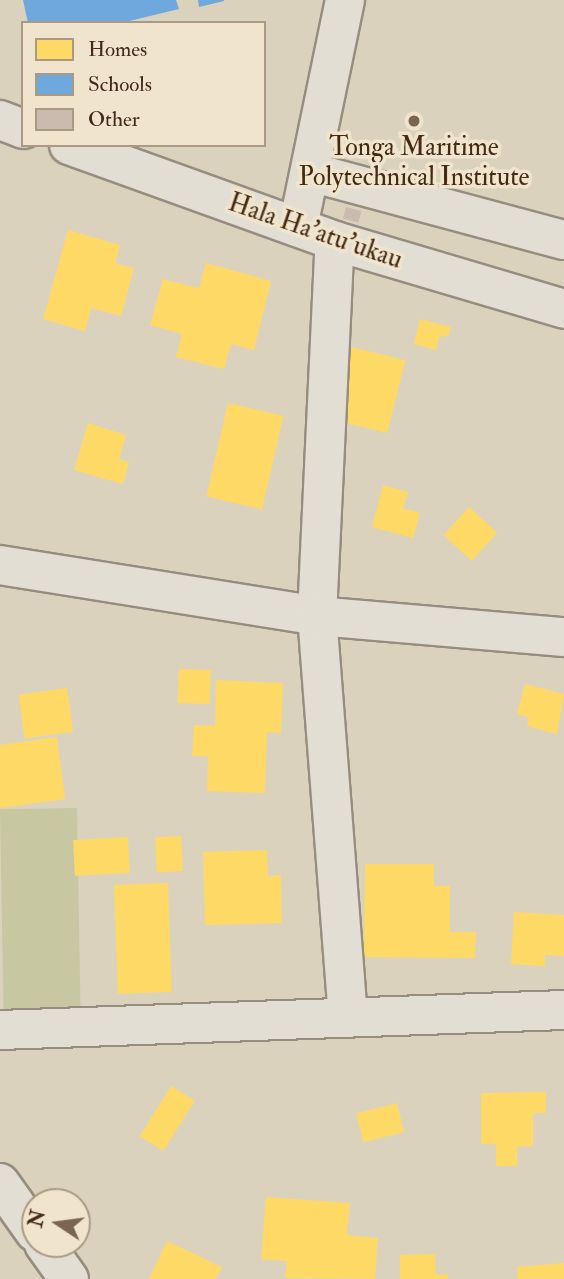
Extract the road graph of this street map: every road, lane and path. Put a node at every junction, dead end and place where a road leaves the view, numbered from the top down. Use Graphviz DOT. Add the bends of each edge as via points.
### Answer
graph roads {
  1 [pos="345,0"];
  2 [pos="0,120"];
  3 [pos="21,128"];
  4 [pos="75,147"];
  5 [pos="310,172"];
  6 [pos="298,227"];
  7 [pos="564,240"];
  8 [pos="335,241"];
  9 [pos="564,309"];
  10 [pos="0,565"];
  11 [pos="317,616"];
  12 [pos="564,637"];
  13 [pos="564,1010"];
  14 [pos="348,1018"];
  15 [pos="0,1030"];
  16 [pos="0,1183"];
  17 [pos="21,1212"];
  18 [pos="54,1258"];
  19 [pos="69,1279"];
  1 -- 5 [label="street"];
  2 -- 3 [label="street"];
  4 -- 6 [label="street, Hala Ha'atu'ukau"];
  5 -- 6 [label="street"];
  5 -- 7 [label="street"];
  6 -- 8 [label="street, Hala Ha'atu'ukau"];
  8 -- 9 [label="street, Hala Ha'atu'ukau"];
  8 -- 11 [label="street"];
  10 -- 11 [label="street"];
  11 -- 12 [label="street"];
  11 -- 14 [label="street"];
  13 -- 14 [label="street"];
  14 -- 15 [label="street"];
  16 -- 17 [label="street"];
  18 -- 19 [label="street"];
}
